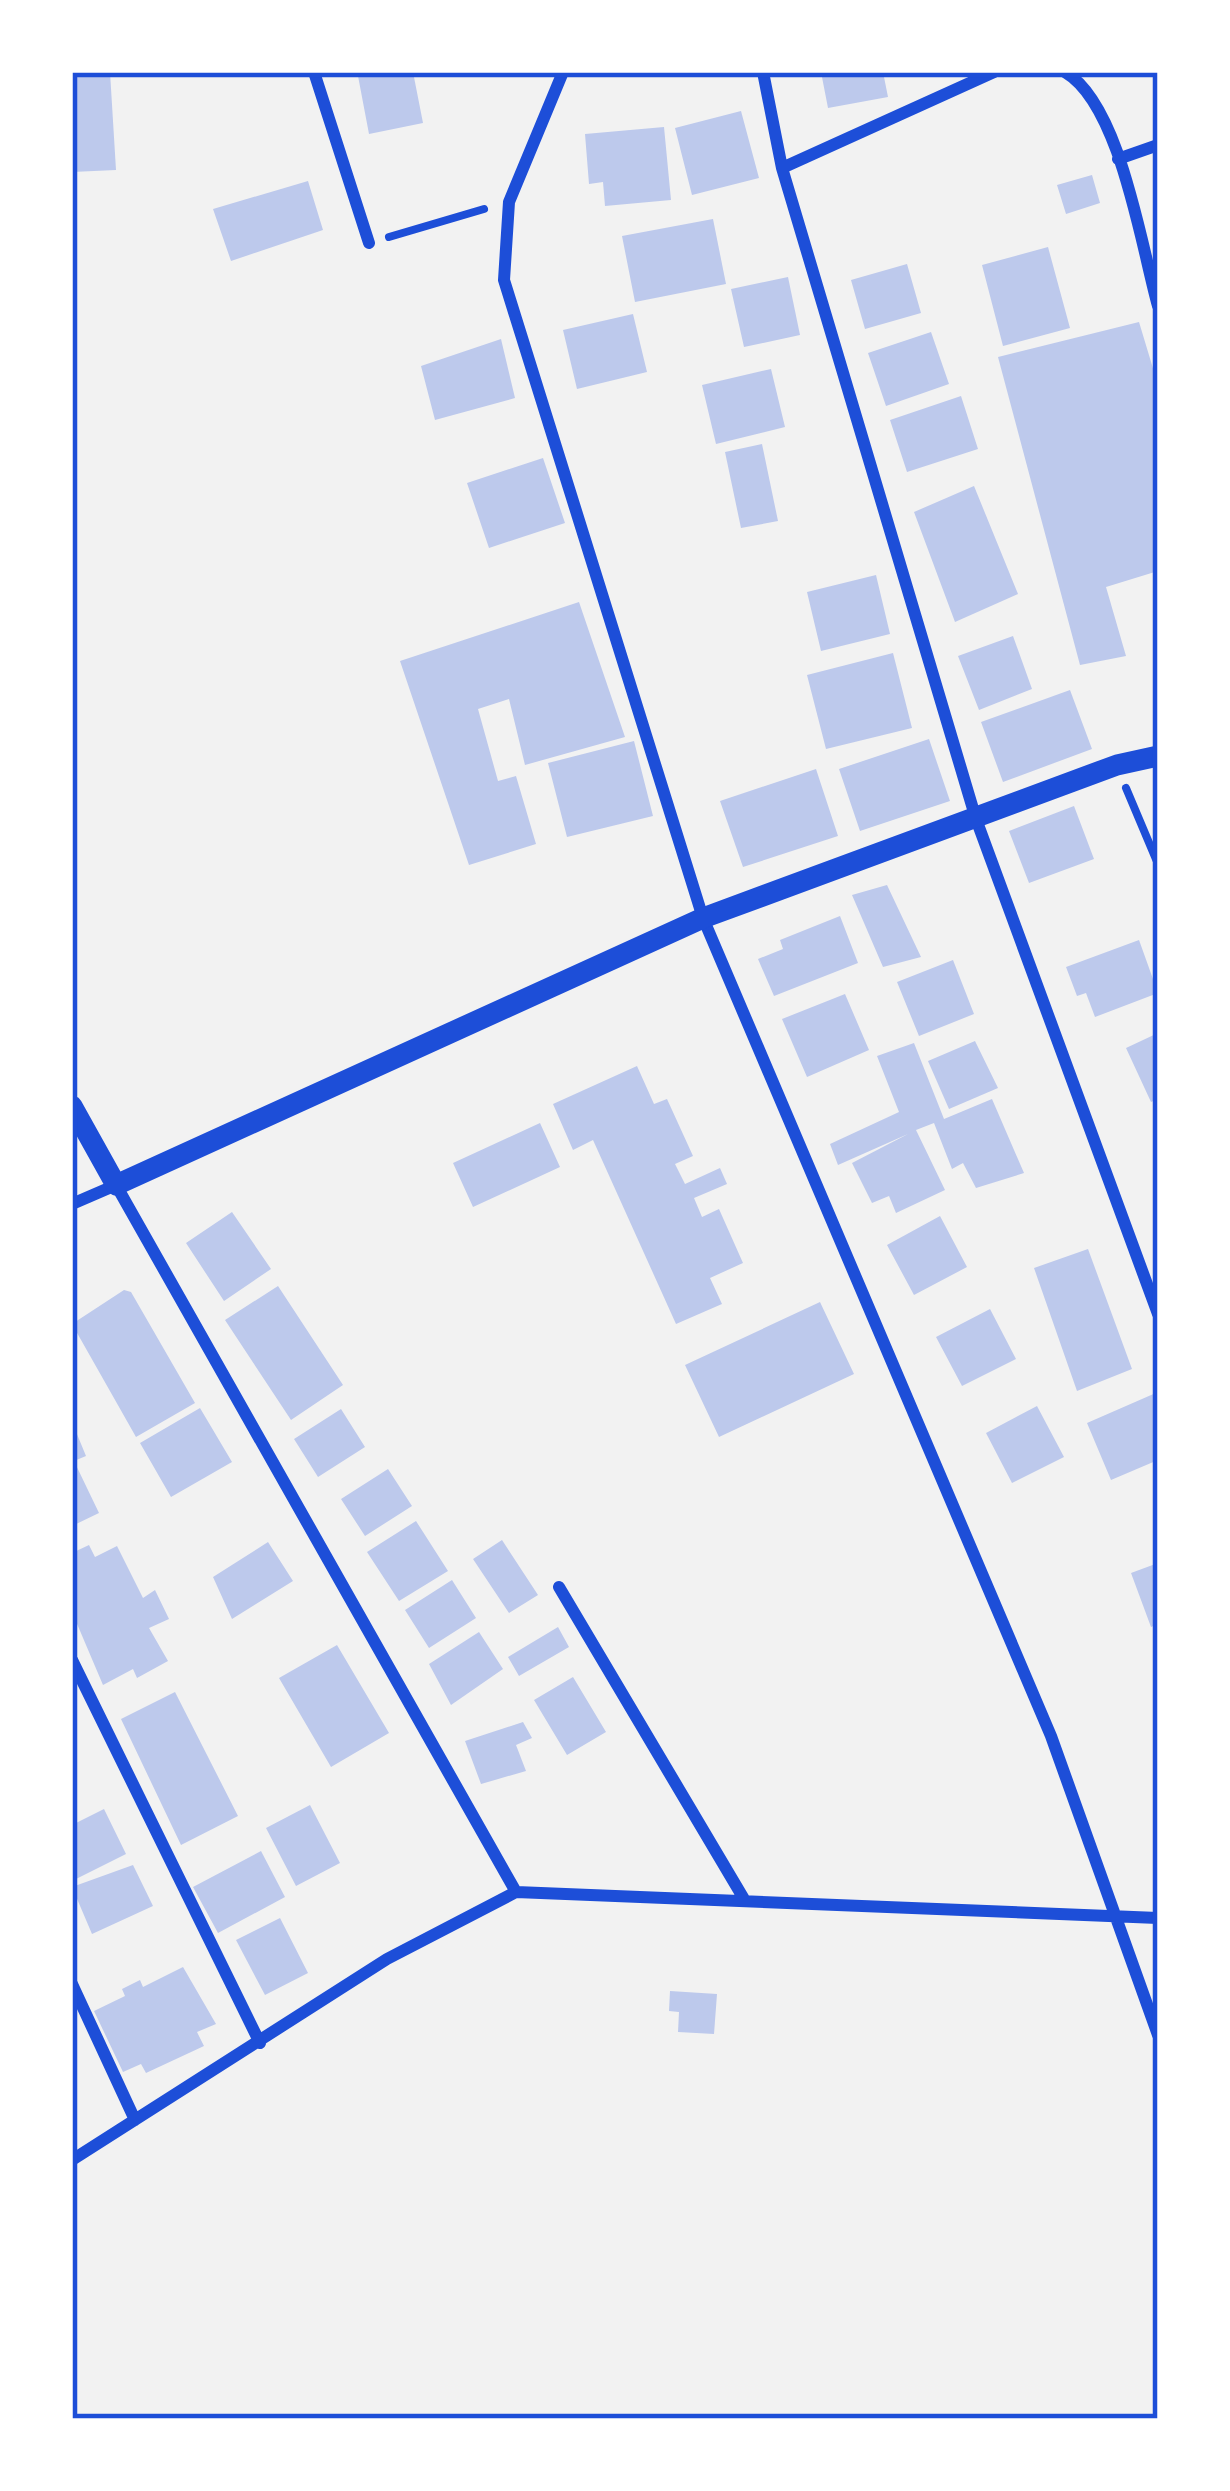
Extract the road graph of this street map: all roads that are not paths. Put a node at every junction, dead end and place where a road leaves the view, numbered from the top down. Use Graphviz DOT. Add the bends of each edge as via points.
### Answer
graph roads {
  1 [pos="314,72"];
  2 [pos="563,72"];
  3 [pos="763,72"];
  4 [pos="994,72"];
  5 [pos="1065,72"];
  6 [pos="1158,145"];
  7 [pos="1118,159"];
  8 [pos="782,168"];
  9 [pos="369,243"];
  10 [pos="1157,299"];
  11 [pos="1158,756"];
  12 [pos="976,818"];
  13 [pos="703,918"];
  14 [pos="72,1106"];
  15 [pos="116,1185"];
  16 [pos="72,1204"];
  17 [pos="1158,1314"];
  18 [pos="560,1587"];
  19 [pos="72,1660"];
  20 [pos="516,1892"];
  21 [pos="744,1900"];
  22 [pos="1118,1915"];
  23 [pos="1158,1918"];
  24 [pos="72,1984"];
  25 [pos="1158,2036"];
  26 [pos="260,2043"];
  27 [pos="135,2120"];
  28 [pos="72,2160"];
  1 -- 9 [label="street"];
  2 -- 13 [label="street" via="509,202 504,280"];
  3 -- 8 [label="street"];
  4 -- 8 [label="street"];
  5 -- 7 [label="street" via="1093,96"];
  6 -- 7 [label="street"];
  7 -- 10 [label="street"];
  8 -- 12 [label="street"];
  11 -- 12 [label="street"];
  12 -- 13 [label="street"];
  12 -- 17 [label="street"];
  13 -- 15 [label="street"];
  13 -- 22 [label="street" via="1052,1736"];
  14 -- 15 [label="street"];
  15 -- 16 [label="street"];
  15 -- 20 [label="street"];
  18 -- 21 [label="street"];
  19 -- 26 [label="street"];
  20 -- 21 [label="street"];
  20 -- 26 [label="street" via="387,1960"];
  21 -- 22 [label="street"];
  22 -- 23 [label="street"];
  22 -- 25 [label="street"];
  24 -- 27 [label="street"];
  26 -- 27 [label="street"];
  27 -- 28 [label="street"];
}
